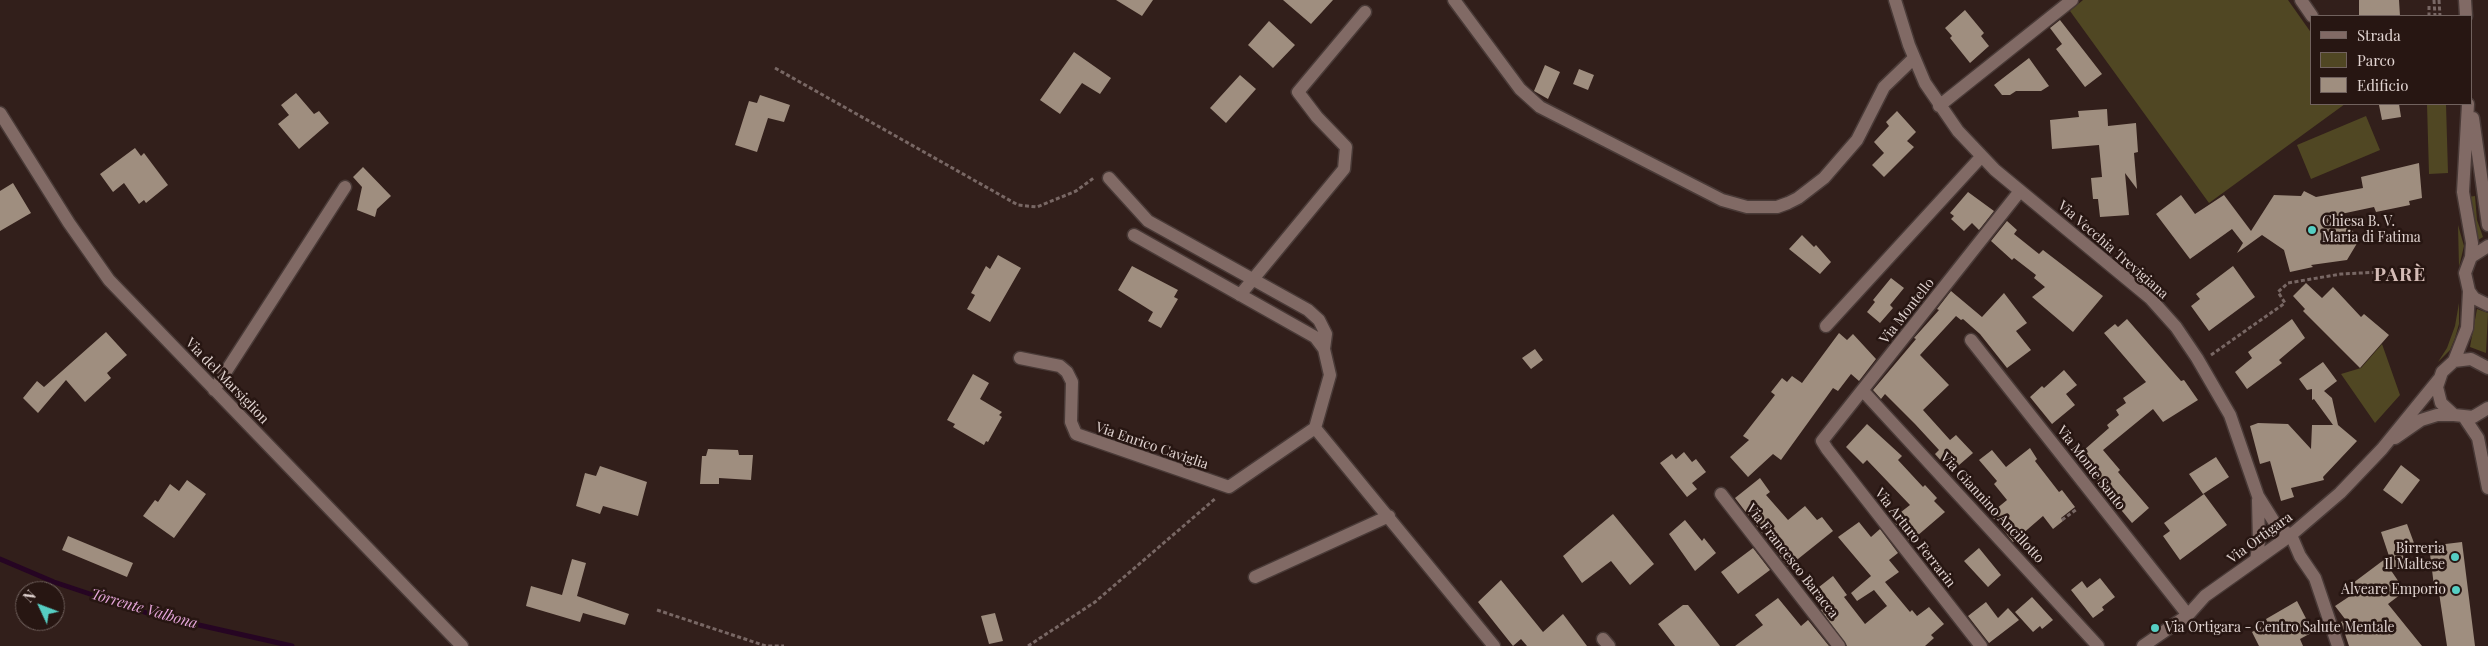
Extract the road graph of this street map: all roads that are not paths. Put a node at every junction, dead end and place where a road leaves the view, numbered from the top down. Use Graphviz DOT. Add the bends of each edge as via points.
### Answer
graph roads {
  1 [pos="1454,0"];
  2 [pos="1895,0"];
  3 [pos="2072,0"];
  4 [pos="2301,0"];
  5 [pos="2465,0"];
  6 [pos="1365,12"];
  7 [pos="2311,15"];
  8 [pos="2466,15"];
  9 [pos="1914,58"];
  10 [pos="2470,105"];
  11 [pos="2470,105"];
  12 [pos="1939,106"];
  13 [pos="0,113"];
  14 [pos="1981,158"];
  15 [pos="1103,176"];
  16 [pos="346,187"];
  17 [pos="2020,191"];
  18 [pos="2488,224"];
  19 [pos="1134,235"];
  20 [pos="2488,246"];
  21 [pos="2471,257"];
  22 [pos="1253,280"];
  23 [pos="2469,291"];
  24 [pos="1240,295"];
  25 [pos="2488,305"];
  26 [pos="1826,326"];
  27 [pos="1971,340"];
  28 [pos="1324,349"];
  29 [pos="1020,358"];
  30 [pos="2454,361"];
  31 [pos="2488,368"];
  32 [pos="2439,379"];
  33 [pos="214,390"];
  34 [pos="1863,391"];
  35 [pos="2488,408"];
  36 [pos="2459,416"];
  37 [pos="1315,428"];
  38 [pos="2386,444"];
  39 [pos="1827,449"];
  40 [pos="2488,488"];
  41 [pos="1721,494"];
  42 [pos="2258,496"];
  43 [pos="1389,516"];
  44 [pos="2290,534"];
  45 [pos="2256,560"];
  46 [pos="1255,577"];
  47 [pos="2188,615"];
  48 [pos="462,646"];
  49 [pos="1494,646"];
  50 [pos="1838,646"];
  51 [pos="1981,646"];
  52 [pos="2098,646"];
  53 [pos="2144,646"];
  54 [pos="2338,646"];
  1 -- 9 [label="street" via="1520,89 1540,108 1722,200 1747,207 1778,207 1798,198 1824,178 1857,140 1884,87"];
  2 -- 9 [label="street, Via Vecchia Trevigiana"];
  3 -- 12 [label="street"];
  4 -- 7 [label="street"];
  5 -- 8 [label="street"];
  6 -- 22 [label="street" via="1298,92 1346,147 1344,169"];
  9 -- 12 [label="street, Via Vecchia Trevigiana"];
  10 -- 18 [label="street"];
  11 -- 21 [label="street, Via Ortigara" via="2463,192 2472,243"];
  12 -- 14 [label="street, Via Vecchia Trevigiana"];
  13 -- 33 [label="street, Via del Marsiglion" via="109,280"];
  14 -- 17 [label="street, Via Vecchia Trevigiana"];
  14 -- 26 [label="street"];
  15 -- 22 [label="street" via="1148,221"];
  16 -- 33 [label="street"];
  17 -- 34 [label="street, Via Montello"];
  17 -- 42 [label="street, Via Vecchia Trevigiana" via="2119,270 2176,327 2230,415"];
  19 -- 24 [label="street"];
  20 -- 21 [label="street"];
  21 -- 23 [label="street, Via Ortigara" via="2465,273"];
  22 -- 24 [label="street"];
  22 -- 28 [label="street" via="1308,310 1319,320 1326,334"];
  23 -- 25 [label="street" via="2474,298"];
  23 -- 30 [label="street, Via Ortigara" via="2467,328"];
  24 -- 28 [label="street" via="1314,337"];
  27 -- 47 [label="street, Via Monte Santo"];
  28 -- 37 [label="street" via="1330,375"];
  29 -- 37 [label="street, Via Enrico Caviglia" via="1060,366 1067,372 1072,382 1071,422 1076,434 1229,488"];
  30 -- 31 [label="street" via="2471,359"];
  30 -- 32 [label="street, Via Ortigara"];
  32 -- 36 [label="street" via="2437,387 2442,404"];
  32 -- 38 [label="street, Via Ortigara"];
  33 -- 48 [label="street, Via del Marsiglion"];
  34 -- 39 [label="street, Via Montello" via="1822,441"];
  34 -- 52 [label="street, Via Giannino Ancillotto"];
  35 -- 36 [label="street, Via Ortigara" via="2473,417"];
  36 -- 38 [label="street, Via Ortigara" via="2437,415 2422,420"];
  36 -- 40 [label="street" via="2475,431 2481,444"];
  37 -- 43 [label="street"];
  38 -- 44 [label="street, Via Ortigara" via="2340,493"];
  39 -- 51 [label="street, Via Arturo Ferrarin"];
  41 -- 50 [label="street, Via Francesco Baracca"];
  42 -- 44 [label="street, Via Vecchia Trevigiana" via="2278,528"];
  42 -- 45 [label="street, Via Vecchia Trevigiana" via="2260,516"];
  43 -- 46 [label="street"];
  43 -- 49 [label="street"];
  44 -- 45 [label="street, Via Ortigara"];
  44 -- 54 [label="street" via="2315,578"];
  45 -- 47 [label="street, Via Ortigara" via="2205,596"];
  47 -- 53 [label="street, Via Ortigara"];
}
